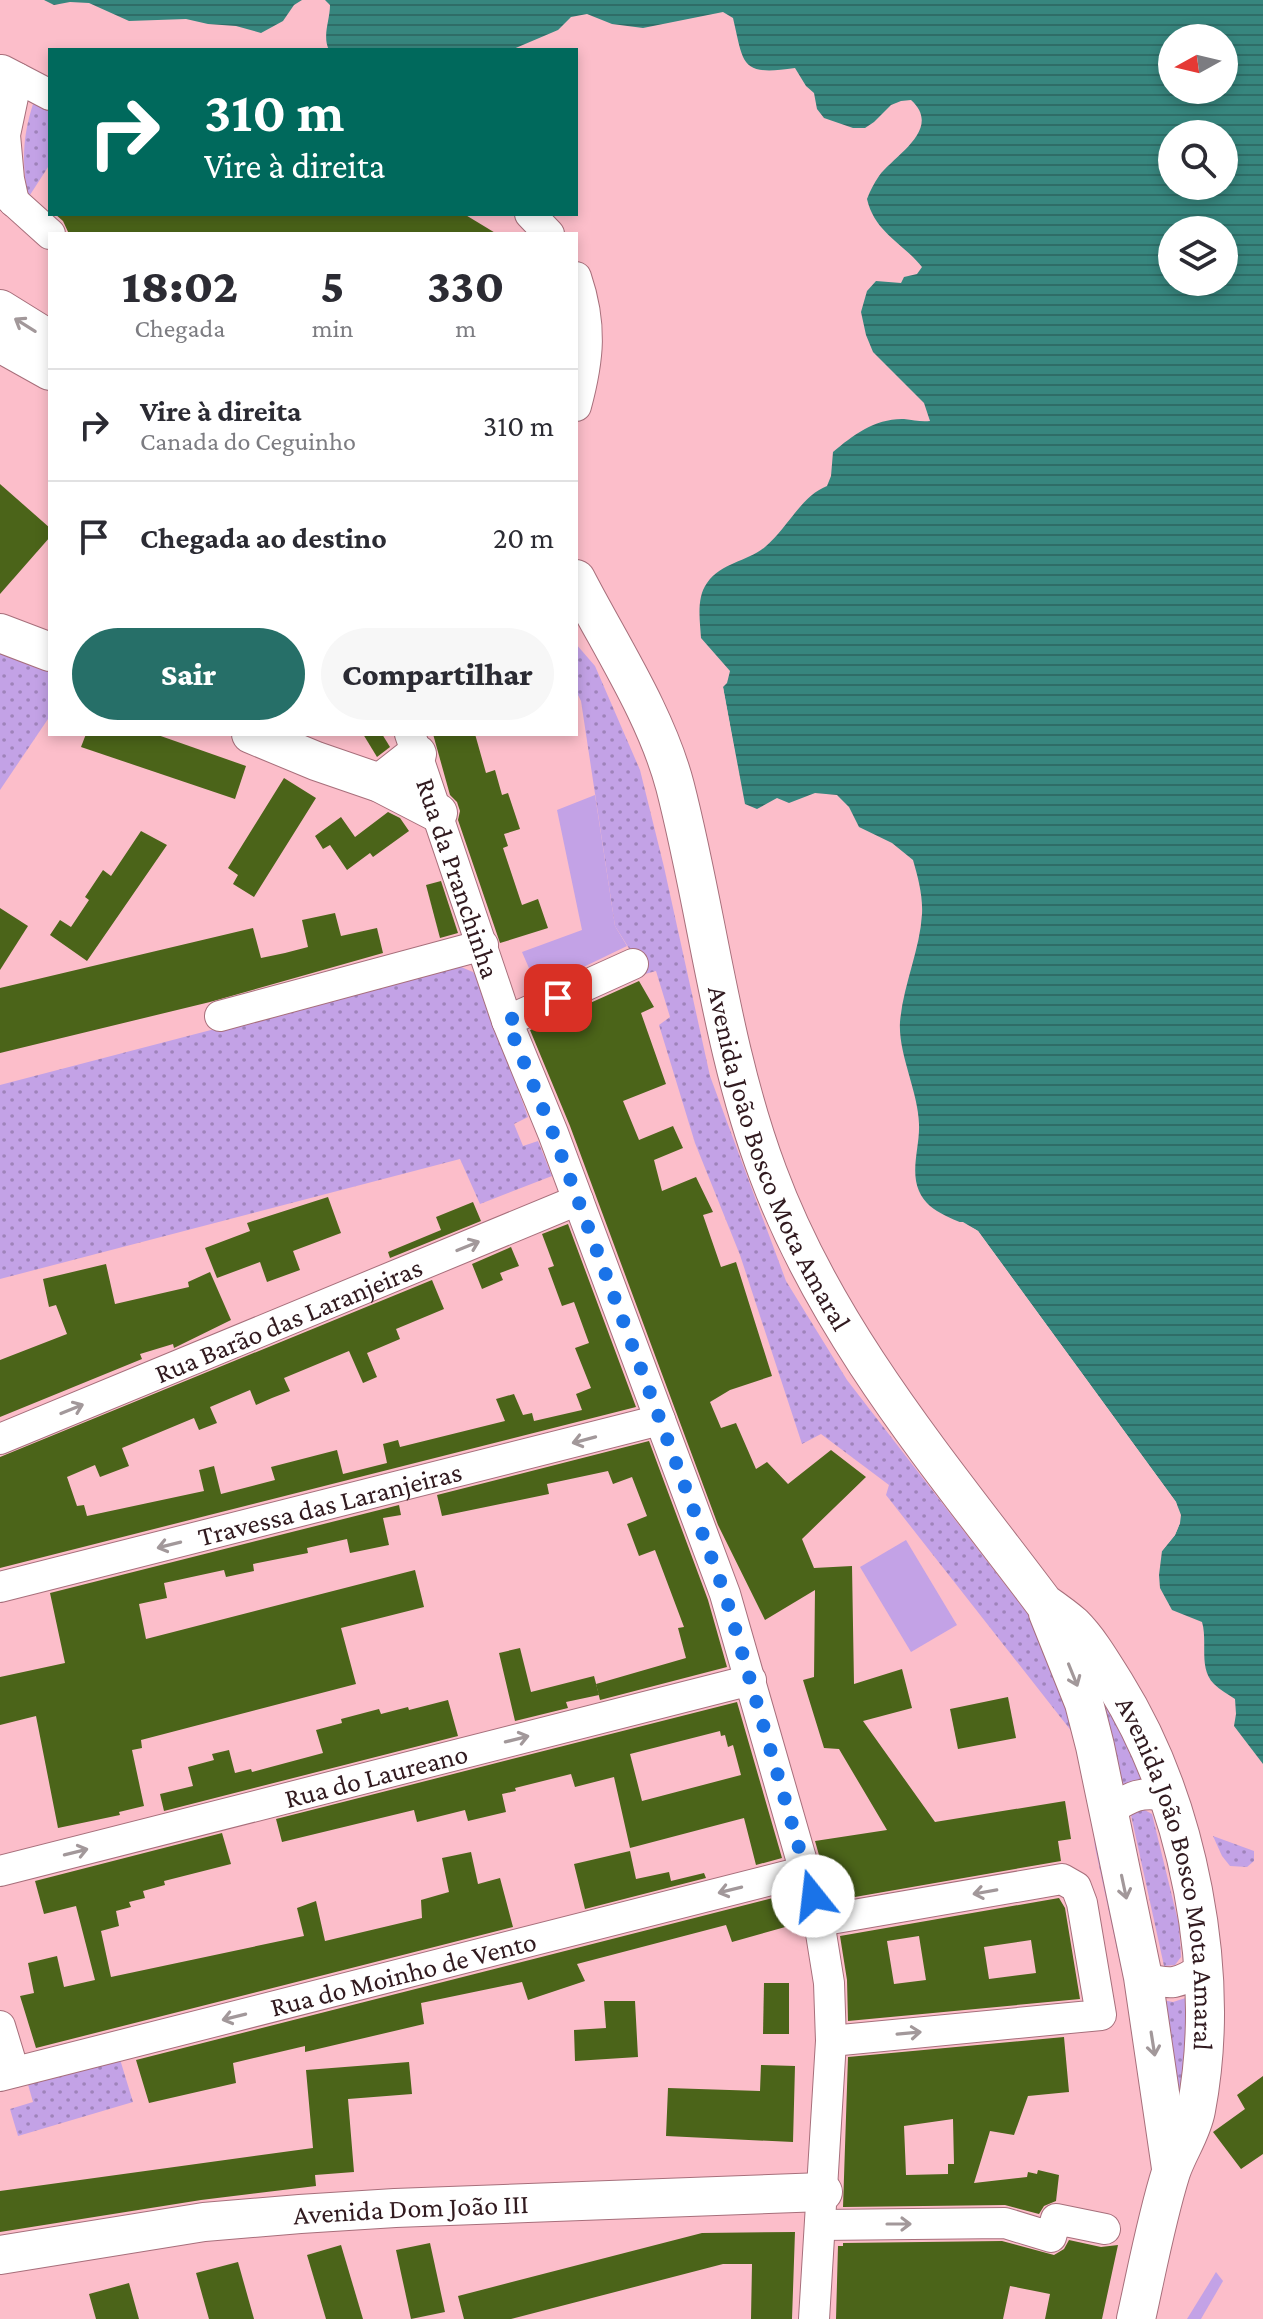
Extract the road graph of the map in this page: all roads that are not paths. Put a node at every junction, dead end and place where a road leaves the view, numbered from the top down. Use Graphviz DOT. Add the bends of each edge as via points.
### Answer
graph roads {
  1 [pos="5,72"];
  2 [pos="48,94"];
  3 [pos="3,126"];
  4 [pos="7,196"];
  5 [pos="532,216"];
  6 [pos="48,232"];
  7 [pos="547,232"];
  8 [pos="578,283"];
  9 [pos="0,309"];
  10 [pos="48,339"];
  11 [pos="0,343"];
  12 [pos="48,370"];
  13 [pos="578,396"];
  14 [pos="578,583"];
  15 [pos="578,622"];
  16 [pos="0,633"];
  17 [pos="48,651"];
  18 [pos="619,663"];
  19 [pos="256,736"];
  20 [pos="414,744"];
  21 [pos="380,783"];
  22 [pos="438,813"];
  23 [pos="483,945"];
  24 [pos="633,964"];
  25 [pos="220,1016"];
  26 [pos="507,1021"];
  27 [pos="578,1200"];
  28 [pos="660,1420"];
  29 [pos="0,1439"];
  30 [pos="0,1587"];
  31 [pos="1044,1603"];
  32 [pos="751,1680"];
  33 [pos="1168,1796"];
  34 [pos="1108,1811"];
  35 [pos="0,1871"];
  36 [pos="806,1871"];
  37 [pos="819,1921"];
  38 [pos="1203,1968"];
  39 [pos="1143,1977"];
  40 [pos="0,2026"];
  41 [pos="831,2041"];
  42 [pos="7,2074"];
  43 [pos="1172,2170"];
  44 [pos="822,2209"];
  45 [pos="1105,2229"];
  46 [pos="0,2255"];
  47 [pos="814,2319"];
  48 [pos="1136,2319"];
  1 -- 2 [label="street"];
  1 -- 3 [label="street"];
  3 -- 4 [label="street"];
  4 -- 6 [label="street"];
  5 -- 7 [label="street"];
  8 -- 13 [label="street" via="589,344"];
  10 -- 9 [label="main road, one-way"];
  11 -- 12 [label="main road"];
  14 -- 18 [label="main road, Avenida João Bosco Mota Amaral"];
  15 -- 18 [label="main road, Avenida João Bosco Mota Amaral"];
  16 -- 17 [label="main road"];
  18 -- 31 [label="main road, Avenida João Bosco Mota Amaral" via="651,720 674,784 747,1112 790,1229 864,1360"];
  19 -- 21 [label="main road"];
  20 -- 21 [label="main road"];
  20 -- 22 [label="street, Rua da Pranchinha"];
  21 -- 22 [label="main road"];
  22 -- 23 [label="street, Rua da Pranchinha"];
  23 -- 25 [label="street"];
  23 -- 26 [label="street, Rua da Pranchinha"];
  24 -- 26 [label="street"];
  26 -- 27 [label="street, Rua da Pranchinha"];
  27 -- 28 [label="street, Rua da Pranchinha"];
  29 -- 27 [label="street, Rua Barão das Laranjeiras, one-way"];
  28 -- 30 [label="street, Travessa das Laranjeiras, one-way"];
  28 -- 32 [label="street, Rua da Pranchinha"];
  31 -- 33 [label="main road, Avenida João Bosco Mota Amaral" via="1074,1626 1104,1665 1129,1706"];
  31 -- 34 [label="main road, Avenida João Bosco Mota Amaral, one-way" via="1084,1703"];
  35 -- 32 [label="street, Rua do Laureano, one-way"];
  32 -- 36 [label="street, Rua da Pranchinha"];
  33 -- 34 [label="street" via="1146,1792"];
  33 -- 38 [label="main road, Avenida João Bosco Mota Amaral" via="1191,1883"];
  34 -- 39 [label="main road, Avenida João Bosco Mota Amaral, one-way"];
  36 -- 37 [label="street, Rua da Pranchinha"];
  36 -- 42 [label="street, Rua do Moinho de Vento, one-way"];
  37 -- 41 [label="street, Rua da Pranchinha"];
  41 -- 37 [label="street, one-way" via="1101,2015 1082,1903 1076,1887 1062,1879"];
  38 -- 39 [label="street" via="1166,1984"];
  38 -- 43 [label="main road, Avenida João Bosco Mota Amaral" via="1205,2042 1196,2114"];
  39 -- 43 [label="main road, Avenida João Bosco Mota Amaral, one-way"];
  40 -- 42 [label="street"];
  41 -- 44 [label="street, Rua da Pranchinha"];
  43 -- 48 [label="main road, Avenida João Bosco Mota Amaral"];
  44 -- 45 [label="street, one-way" via="1005,2223 1051,2237 1056,2219"];
  44 -- 46 [label="main road, Avenida Dom João III" via="395,2208 204,2222"];
  44 -- 47 [label="street, Rua da Pranchinha"];
}
